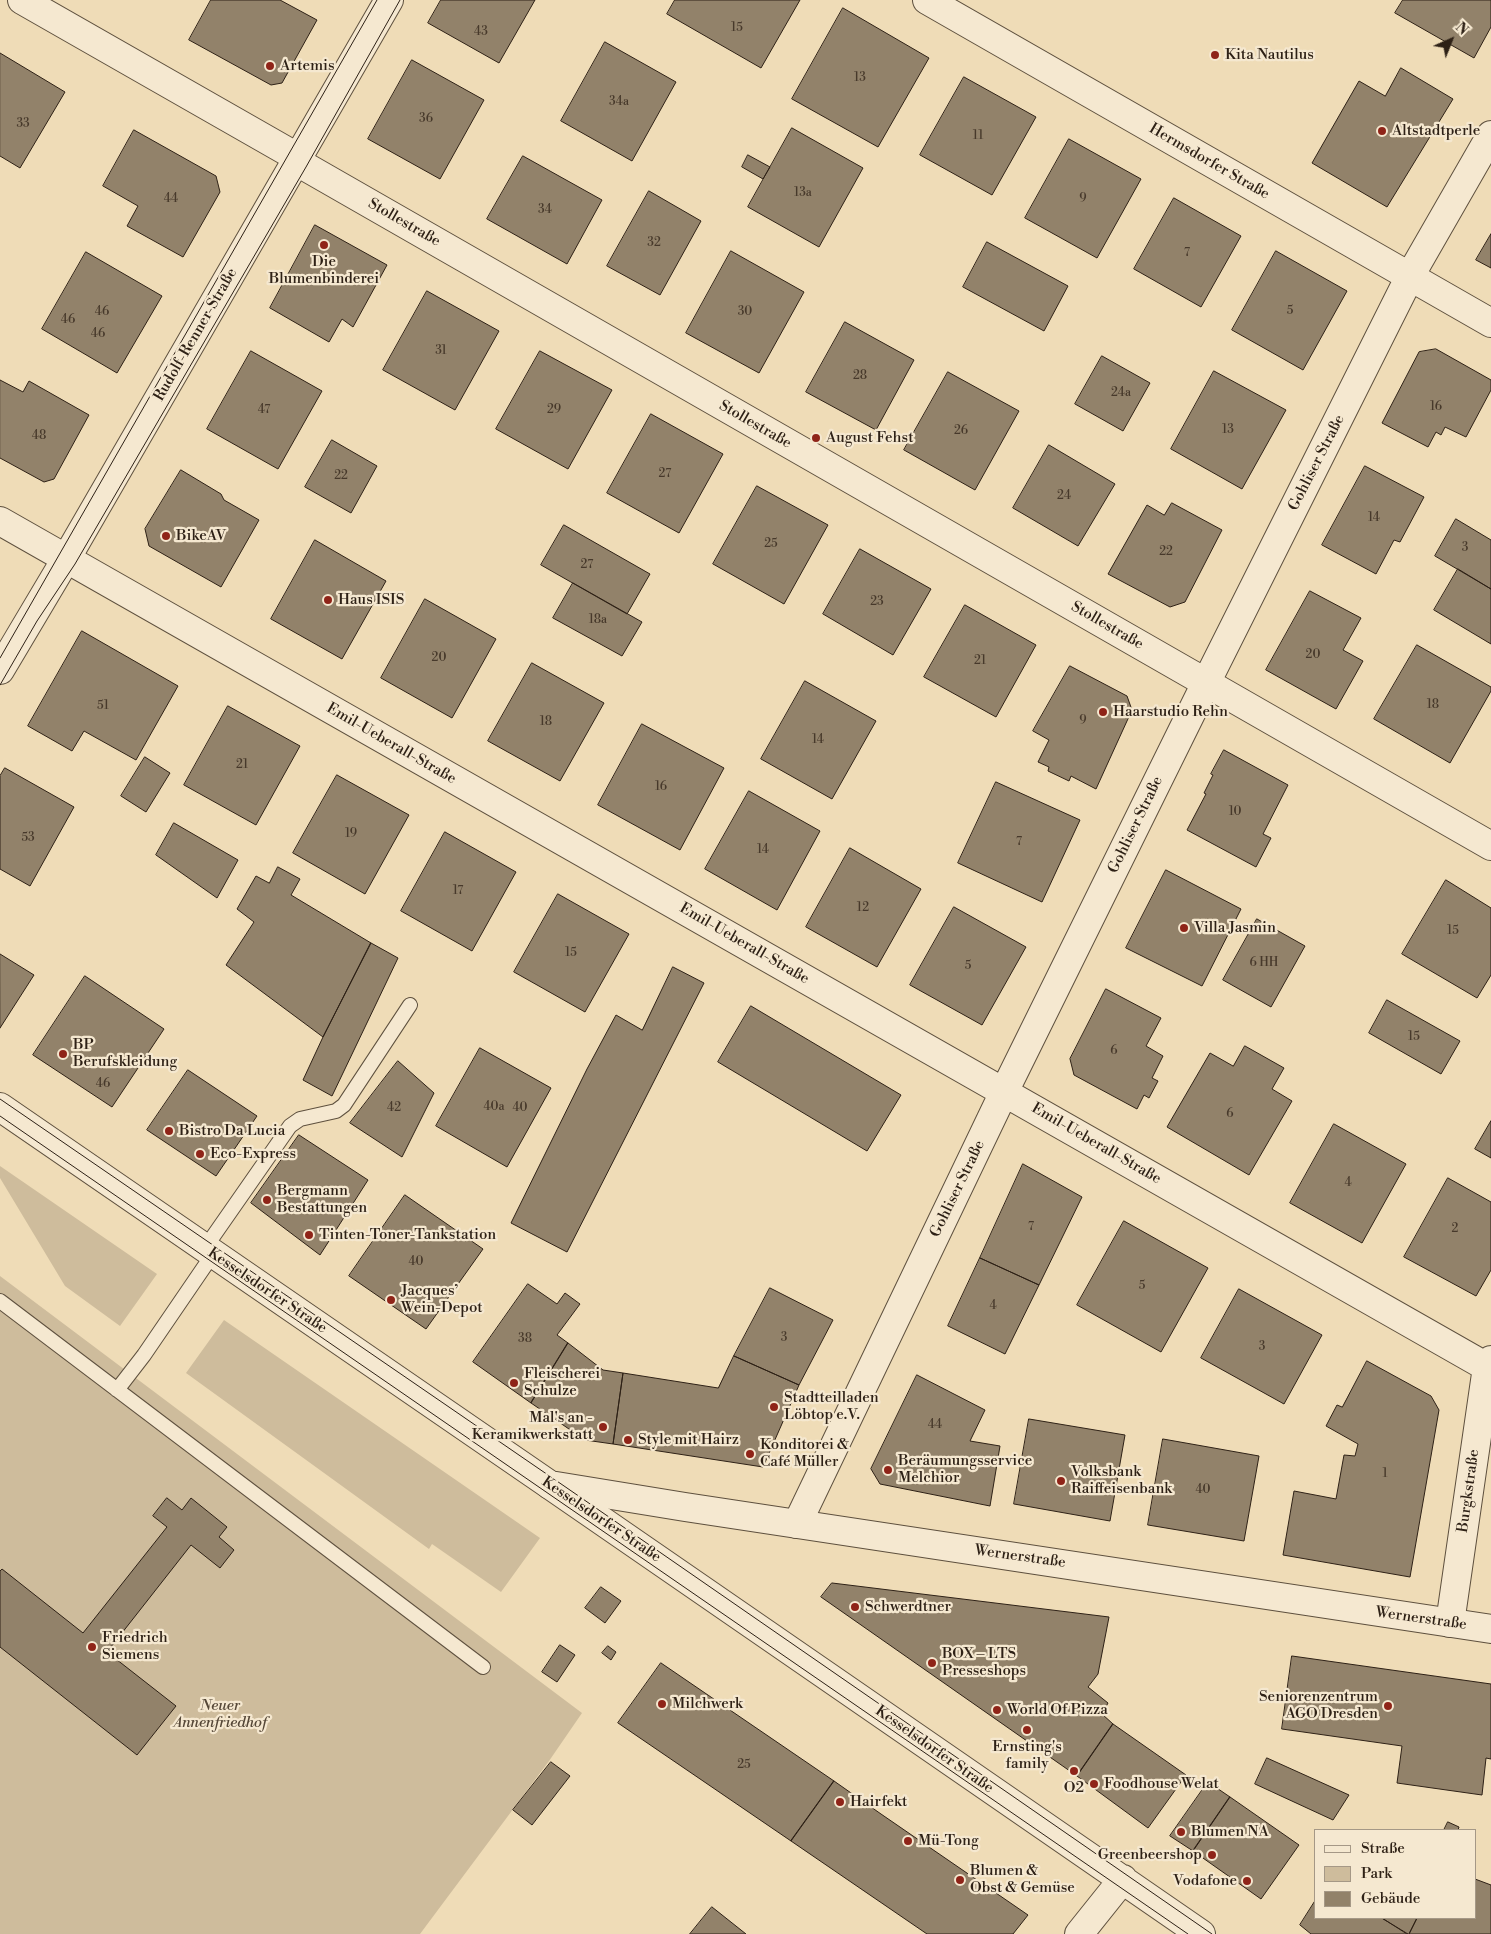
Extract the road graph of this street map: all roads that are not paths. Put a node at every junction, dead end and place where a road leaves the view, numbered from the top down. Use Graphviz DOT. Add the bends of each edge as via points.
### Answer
graph roads {
  1 [pos="22,0"];
  2 [pos="389,0"];
  3 [pos="927,0"];
  4 [pos="1491,135"];
  5 [pos="298,158"];
  6 [pos="1410,276"];
  7 [pos="1491,323"];
  8 [pos="0,521"];
  9 [pos="66,559"];
  10 [pos="0,670"];
  11 [pos="1206,683"];
  12 [pos="1491,846"];
  13 [pos="410,1005"];
  14 [pos="1004,1092"];
  15 [pos="0,1107"];
  16 [pos="209,1251"];
  17 [pos="0,1301"];
  18 [pos="1489,1363"];
  19 [pos="116,1390"];
  20 [pos="550,1485"];
  21 [pos="797,1524"];
  22 [pos="1450,1623"];
  23 [pos="1491,1629"];
  24 [pos="482,1667"];
  25 [pos="1123,1879"];
  26 [pos="1079,1934"];
  27 [pos="1201,1934"];
  1 -- 5 [label="street, Stollestraße"];
  2 -- 5 [label="street, Rudolf-Renner-Straße"];
  3 -- 6 [label="street, Hermsdorfer Straße"];
  4 -- 6 [label="street, Gohliser Straße"];
  5 -- 9 [label="street, Rudolf-Renner-Straße"];
  5 -- 11 [label="street, Stollestraße" via="323,177"];
  6 -- 7 [label="street, Hermsdorfer Straße"];
  6 -- 11 [label="street, Gohliser Straße"];
  8 -- 9 [label="street, Emil-Ueberall-Straße"];
  9 -- 10 [label="street, Rudolf-Renner-Straße"];
  9 -- 14 [label="street, Emil-Ueberall-Straße"];
  11 -- 12 [label="street, Stollestraße"];
  11 -- 14 [label="street, Gohliser Straße"];
  13 -- 16 [label="lane" via="344,1105 300,1119 290,1126"];
  14 -- 18 [label="street, Emil-Ueberall-Straße"];
  14 -- 21 [label="street, Gohliser Straße"];
  15 -- 16 [label="street, Kesselsdorfer Straße"];
  16 -- 19 [label="lane" via="144,1355"];
  16 -- 20 [label="street, Kesselsdorfer Straße"];
  17 -- 19 [label="lane"];
  18 -- 22 [label="street, Burgkstraße"];
  19 -- 24 [label="lane"];
  20 -- 21 [label="street, Wernerstraße"];
  20 -- 25 [label="street, Kesselsdorfer Straße"];
  21 -- 22 [label="street, Wernerstraße"];
  22 -- 23 [label="street, Wernerstraße"];
  25 -- 26 [label="street"];
  25 -- 27 [label="street, Kesselsdorfer Straße"];
}
